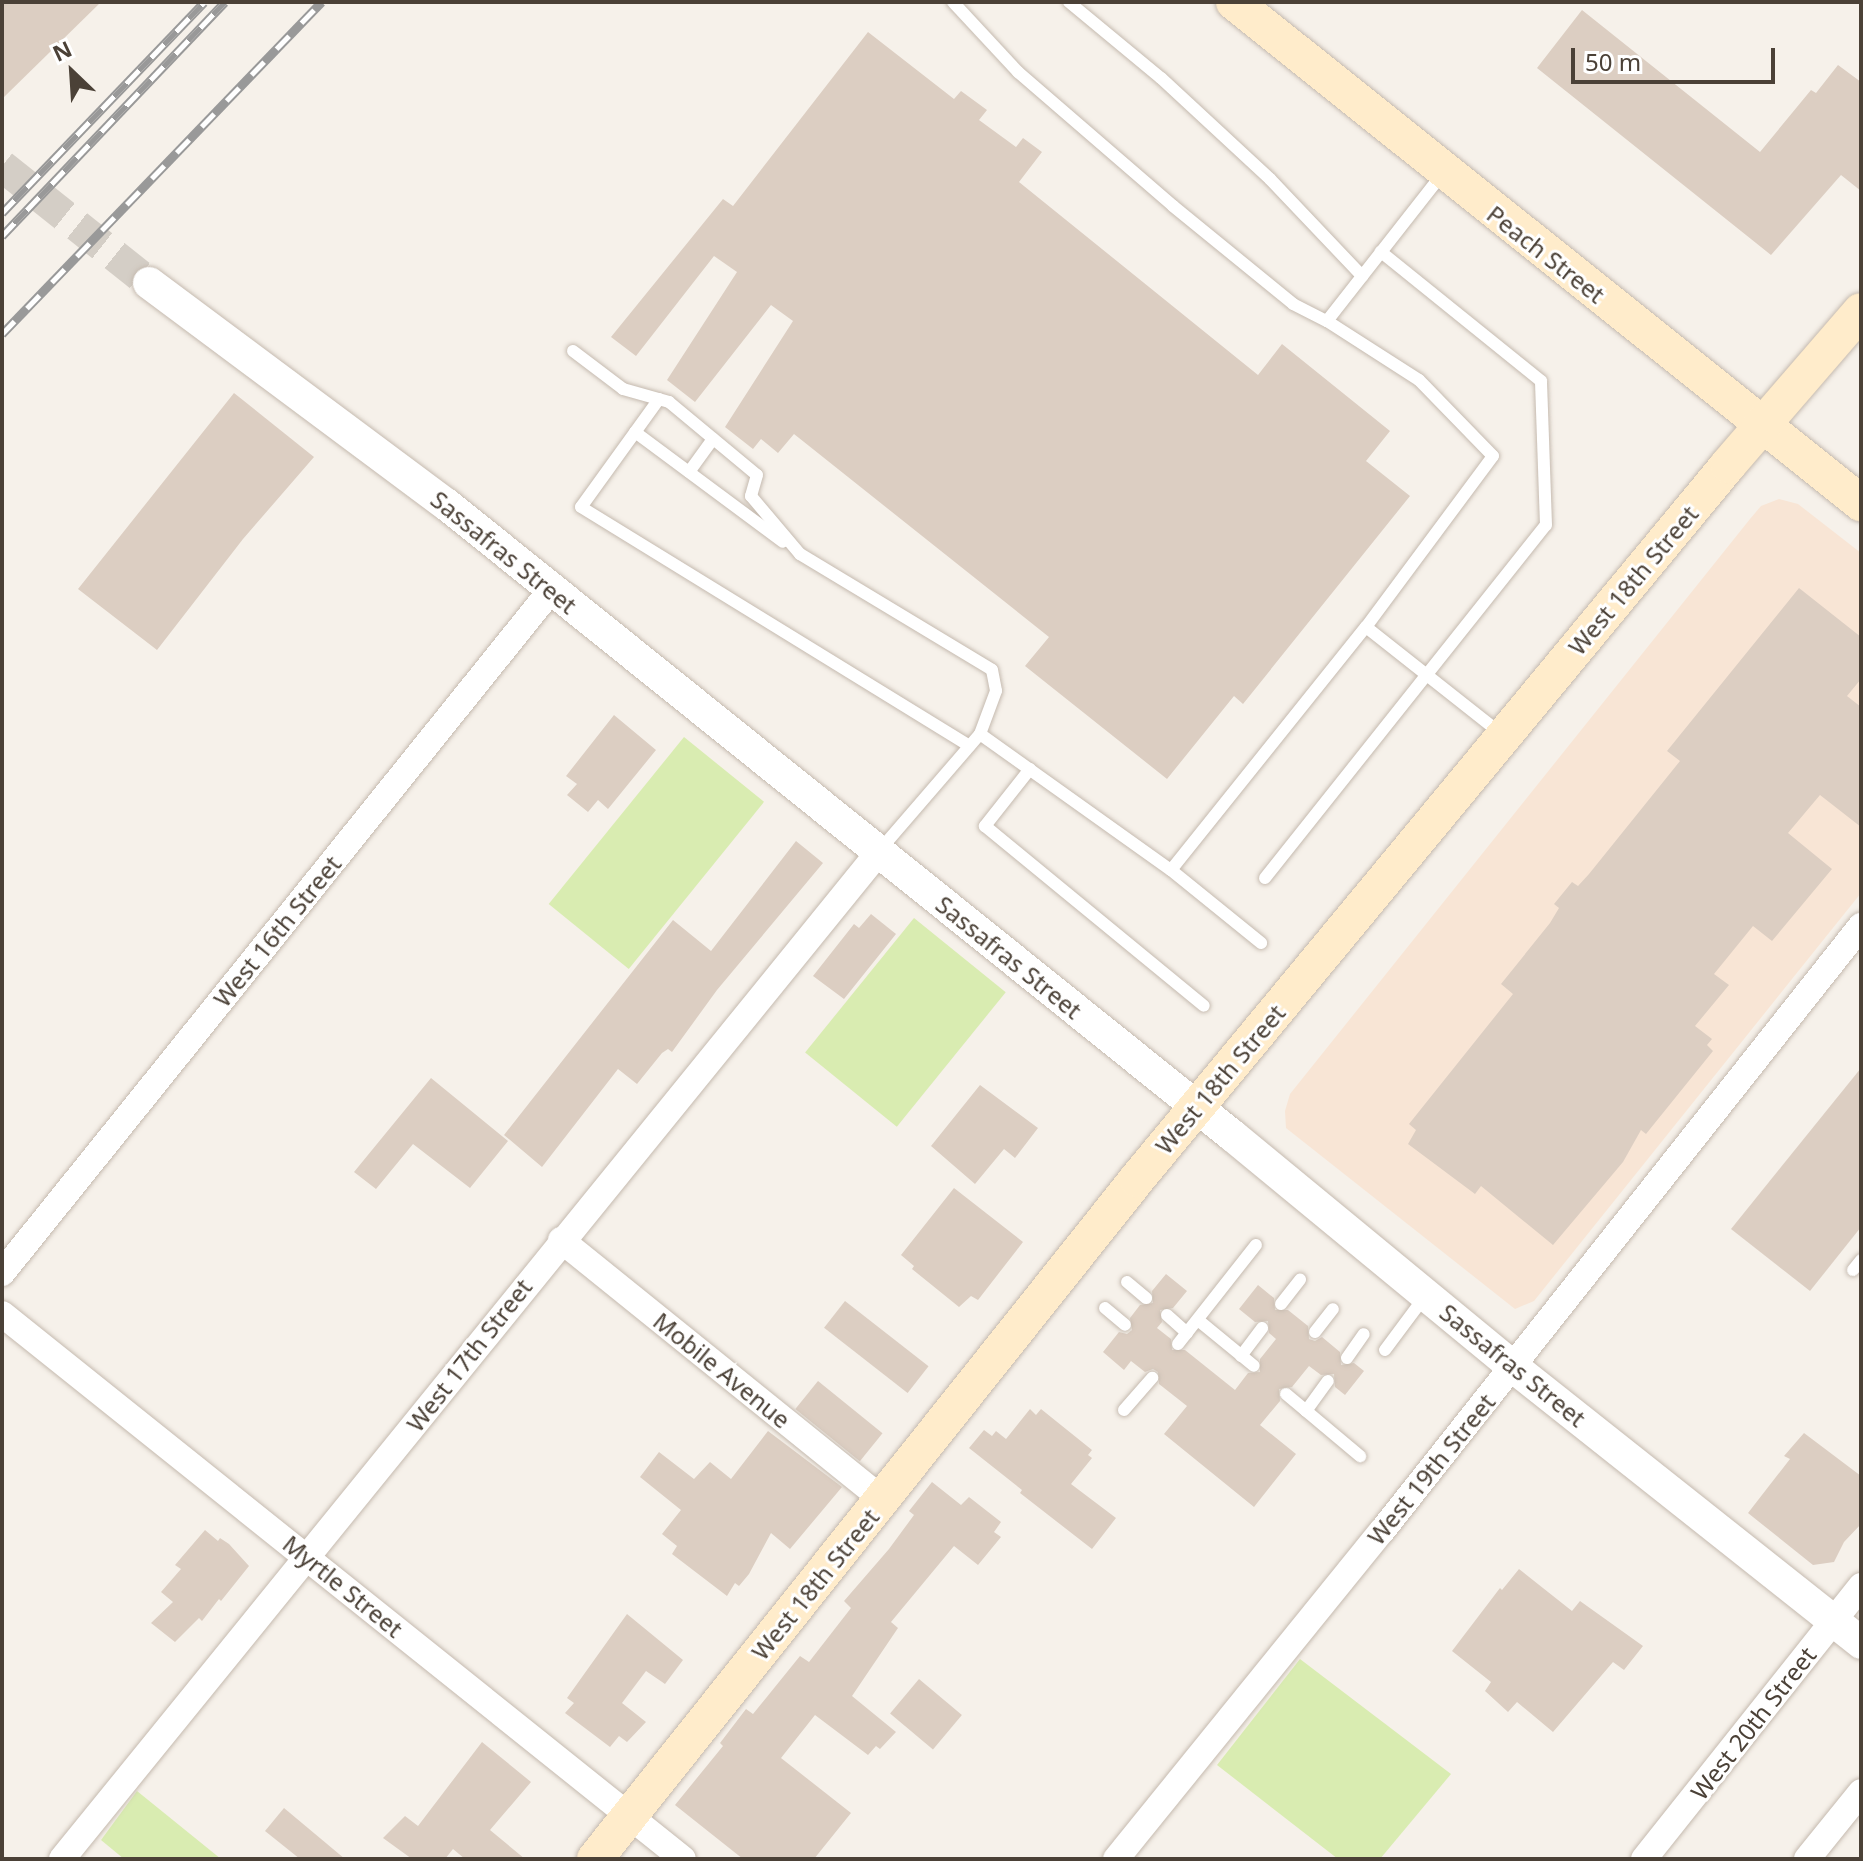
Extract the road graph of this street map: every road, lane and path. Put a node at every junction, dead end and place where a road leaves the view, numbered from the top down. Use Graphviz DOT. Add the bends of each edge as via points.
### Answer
graph roads {
  1 [pos="953,2"];
  2 [pos="1069,2"];
  3 [pos="1234,2"];
  4 [pos="1443,173"];
  5 [pos="1381,252"];
  6 [pos="1362,276"];
  7 [pos="149,283"];
  8 [pos="1861,311"];
  9 [pos="1327,321"];
  10 [pos="573,351"];
  11 [pos="659,399"];
  12 [pos="1763,425"];
  13 [pos="635,432"];
  14 [pos="713,439"];
  15 [pos="689,472"];
  16 [pos="1861,503"];
  17 [pos="800,554"];
  18 [pos="552,589"];
  19 [pos="1366,627"];
  20 [pos="1426,677"];
  21 [pos="980,734"];
  22 [pos="1503,735"];
  23 [pos="969,746"];
  24 [pos="1030,769"];
  25 [pos="878,853"];
  26 [pos="1171,870"];
  27 [pos="1265,878"];
  28 [pos="1861,926"];
  29 [pos="1261,943"];
  30 [pos="1204,1006"];
  31 [pos="1197,1107"];
  32 [pos="561,1240"];
  33 [pos="1256,1245"];
  34 [pos="2,1273"];
  35 [pos="1300,1280"];
  36 [pos="1127,1282"];
  37 [pos="1427,1295"];
  38 [pos="1146,1298"];
  39 [pos="1281,1304"];
  40 [pos="1105,1308"];
  41 [pos="1333,1309"];
  42 [pos="2,1314"];
  43 [pos="1167,1315"];
  44 [pos="1198,1320"];
  45 [pos="1125,1325"];
  46 [pos="1262,1328"];
  47 [pos="1315,1332"];
  48 [pos="1187,1333"];
  49 [pos="1364,1334"];
  50 [pos="1178,1344"];
  51 [pos="1385,1350"];
  52 [pos="1241,1356"];
  53 [pos="1347,1358"];
  54 [pos="1254,1366"];
  55 [pos="1512,1366"];
  56 [pos="1152,1378"];
  57 [pos="1328,1381"];
  58 [pos="1286,1394"];
  59 [pos="1124,1410"];
  60 [pos="1306,1411"];
  61 [pos="1360,1456"];
  62 [pos="883,1500"];
  63 [pos="308,1558"];
  64 [pos="1861,1586"];
  65 [pos="1833,1621"];
  66 [pos="1861,1643"];
  67 [pos="1861,1792"];
  68 [pos="629,1816"];
  69 [pos="62,1859"];
  70 [pos="595,1859"];
  71 [pos="683,1859"];
  72 [pos="1116,1859"];
  73 [pos="1644,1859"];
  74 [pos="1807,1859"];
  1 -- 9 [label="lane" via="1018,72 1173,206 1293,304"];
  2 -- 6 [label="lane" via="1270,179"];
  3 -- 4 [label="main road, Peach Street"];
  4 -- 5 [label="lane"];
  4 -- 12 [label="main road, Peach Street"];
  5 -- 6 [label="lane"];
  5 -- 20 [label="lane" via="1541,381 1546,525"];
  6 -- 9 [label="lane"];
  7 -- 18 [label="street, Sassafras Street"];
  8 -- 12 [label="main road, West 18th Street"];
  9 -- 19 [label="lane" via="1419,380 1493,456"];
  10 -- 11 [label="lane" via="623,389"];
  11 -- 13 [label="lane"];
  11 -- 14 [label="lane"];
  12 -- 16 [label="main road, Peach Street"];
  12 -- 22 [label="main road, West 18th Street"];
  13 -- 15 [label="lane"];
  13 -- 23 [label="lane" via="581,507"];
  14 -- 15 [label="lane"];
  14 -- 17 [label="lane" via="757,475 751,496"];
  15 -- 17 [label="lane"];
  17 -- 21 [label="lane" via="992,670 996,691"];
  18 -- 25 [label="street, Sassafras Street"];
  18 -- 34 [label="street, West 16th Street"];
  19 -- 20 [label="lane"];
  19 -- 26 [label="lane"];
  20 -- 22 [label="lane"];
  20 -- 27 [label="lane"];
  21 -- 23 [label="lane"];
  21 -- 24 [label="lane"];
  22 -- 31 [label="main road, West 18th Street"];
  23 -- 25 [label="lane"];
  24 -- 26 [label="lane"];
  24 -- 30 [label="lane" via="985,826"];
  25 -- 31 [label="street, Sassafras Street"];
  25 -- 32 [label="street, West 17th Street"];
  26 -- 29 [label="lane"];
  28 -- 55 [label="street, West 19th Street"];
  31 -- 37 [label="street, Sassafras Street"];
  31 -- 62 [label="main road, West 18th Street"];
  32 -- 62 [label="street, Mobile Avenue"];
  32 -- 63 [label="street, West 17th Street"];
  33 -- 44 [label="lane"];
  35 -- 39 [label="lane"];
  36 -- 38 [label="lane"];
  37 -- 51 [label="lane"];
  37 -- 55 [label="street, Sassafras Street"];
  40 -- 45 [label="lane"];
  41 -- 47 [label="lane"];
  42 -- 63 [label="street, Myrtle Street"];
  43 -- 48 [label="lane"];
  44 -- 48 [label="lane"];
  44 -- 52 [label="lane"];
  46 -- 52 [label="lane"];
  48 -- 50 [label="lane"];
  49 -- 53 [label="lane"];
  52 -- 54 [label="lane"];
  55 -- 65 [label="street, Sassafras Street"];
  55 -- 72 [label="street, West 19th Street"];
  56 -- 59 [label="lane"];
  57 -- 60 [label="lane"];
  58 -- 60 [label="lane"];
  60 -- 61 [label="lane"];
  62 -- 68 [label="main road, West 18th Street"];
  63 -- 68 [label="street, Myrtle Street"];
  63 -- 69 [label="street, West 17th Street"];
  64 -- 65 [label="street, West 20th Street"];
  65 -- 66 [label="street, Sassafras Street"];
  65 -- 73 [label="street, West 20th Street"];
  67 -- 74 [label="street"];
  68 -- 70 [label="main road, West 18th Street"];
  68 -- 71 [label="street, Myrtle Street"];
}
